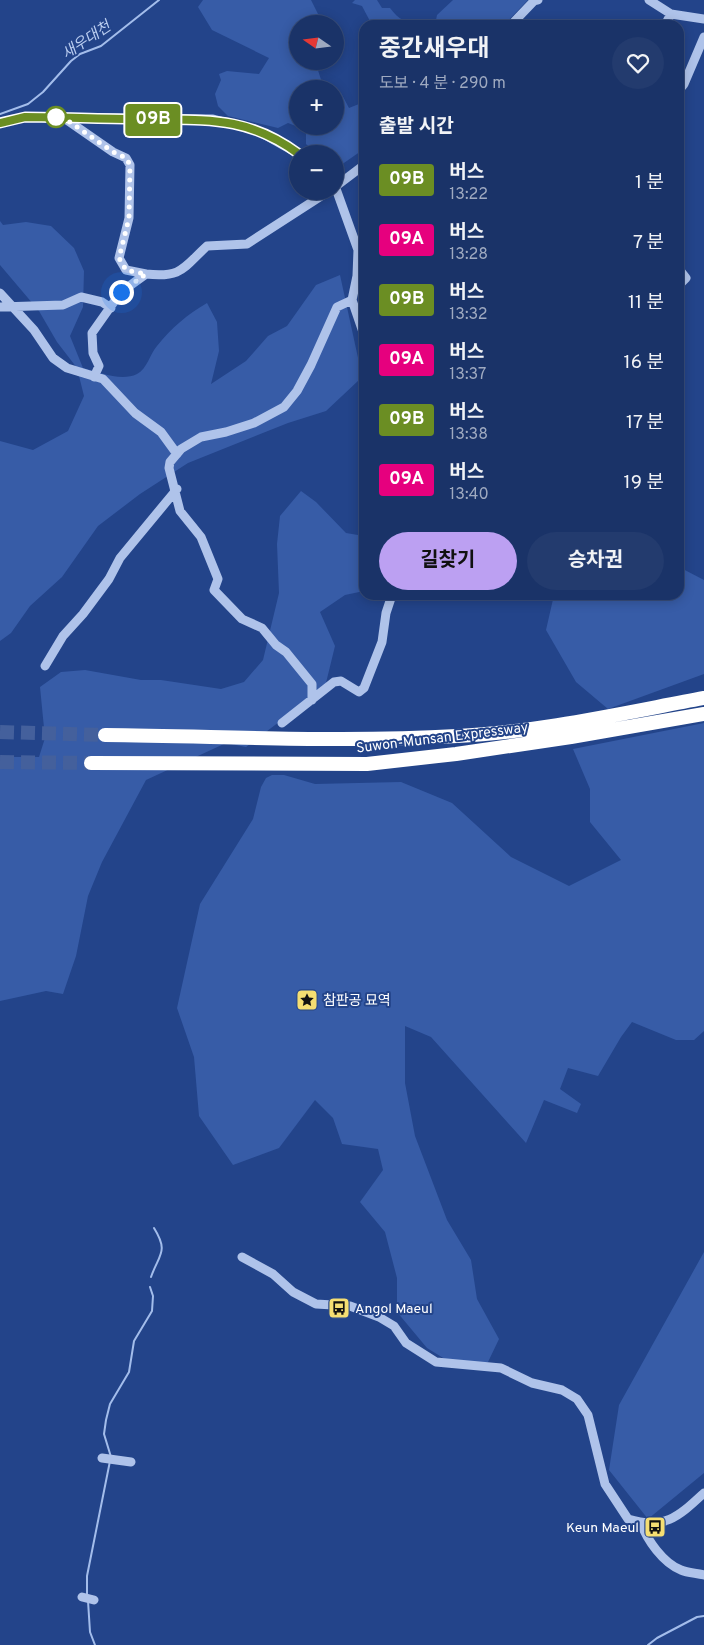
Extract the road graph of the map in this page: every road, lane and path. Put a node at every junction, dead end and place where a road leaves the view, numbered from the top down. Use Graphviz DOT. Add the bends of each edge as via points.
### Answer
graph roads {
  1 [pos="538,0"];
  2 [pos="649,0"];
  3 [pos="671,14"];
  4 [pos="704,18"];
  5 [pos="516,20"];
  6 [pos="668,20"];
  7 [pos="704,37"];
  8 [pos="684,84"];
  9 [pos="64,118"];
  10 [pos="0,123"];
  11 [pos="289,148"];
  12 [pos="359,169"];
  13 [pos="344,180"];
  14 [pos="315,200"];
  15 [pos="339,200"];
  16 [pos="146,274"];
  17 [pos="0,292"];
  18 [pos="352,300"];
  19 [pos="0,307"];
  20 [pos="14,308"];
  21 [pos="111,308"];
  22 [pos="359,320"];
  23 [pos="94,377"];
  24 [pos="177,454"];
  25 [pos="176,489"];
  26 [pos="390,600"];
  27 [pos="45,666"];
  28 [pos="704,698"];
  29 [pos="312,700"];
  30 [pos="704,714"];
  31 [pos="282,724"];
  32 [pos="106,734"];
  33 [pos="91,763"];
  34 [pos="242,1257"];
  35 [pos="102,1458"];
  36 [pos="130,1462"];
  37 [pos="704,1493"];
  38 [pos="642,1523"];
  39 [pos="704,1575"];
  40 [pos="82,1597"];
  41 [pos="94,1600"];
  1 -- 5 [label="street"];
  2 -- 3 [label="street"];
  3 -- 4 [label="street"];
  3 -- 6 [label="street"];
  7 -- 8 [label="street"];
  9 -- 10 [label="street" via="25,117"];
  9 -- 11 [label="street" via="213,119 258,131"];
  9 -- 16 [label="street" via="126,158 130,165 129,218 119,258 126,270"];
  12 -- 13 [label="street"];
  14 -- 16 [label="street" via="247,244 207,246 182,271 167,276"];
  15 -- 18 [label="street" via="358,250"];
  16 -- 21 [label="street" via="121,292"];
  17 -- 20 [label="street"];
  18 -- 22 [label="street"];
  18 -- 24 [label="street" via="337,307 297,390 284,407 254,423 201,436"];
  19 -- 20 [label="street"];
  20 -- 21 [label="street" via="63,305 81,297 102,302"];
  20 -- 23 [label="street" via="53,358 67,368"];
  21 -- 23 [label="street" via="92,333 93,353 99,366"];
  23 -- 24 [label="street" via="103,379 135,413 161,432"];
  24 -- 25 [label="street" via="169,468"];
  25 -- 27 [label="street" via="120,558 109,579 63,636"];
  25 -- 29 [label="street" via="180,511 201,536 218,579 214,590 242,618 262,628 286,652 312,684"];
  26 -- 29 [label="street" via="382,642 364,688 359,692 341,681 334,682"];
  28 -- 32 [label="highway, Suwon-Munsan Expressway" via="572,723 458,736 363,738"];
  29 -- 31 [label="street"];
  30 -- 33 [label="highway, Suwon-Munsan Expressway" via="571,737 366,764"];
  34 -- 38 [label="street" via="316,1304 350,1306 379,1316 394,1326 406,1343 436,1362 501,1368 532,1383 562,1390 577,1399 588,1415 605,1484 622,1513 628,1519"];
  35 -- 36 [label="street"];
  37 -- 38 [label="street" via="677,1516 660,1524"];
  38 -- 39 [label="street" via="644,1532 665,1559 681,1570"];
  40 -- 41 [label="street"];
}
